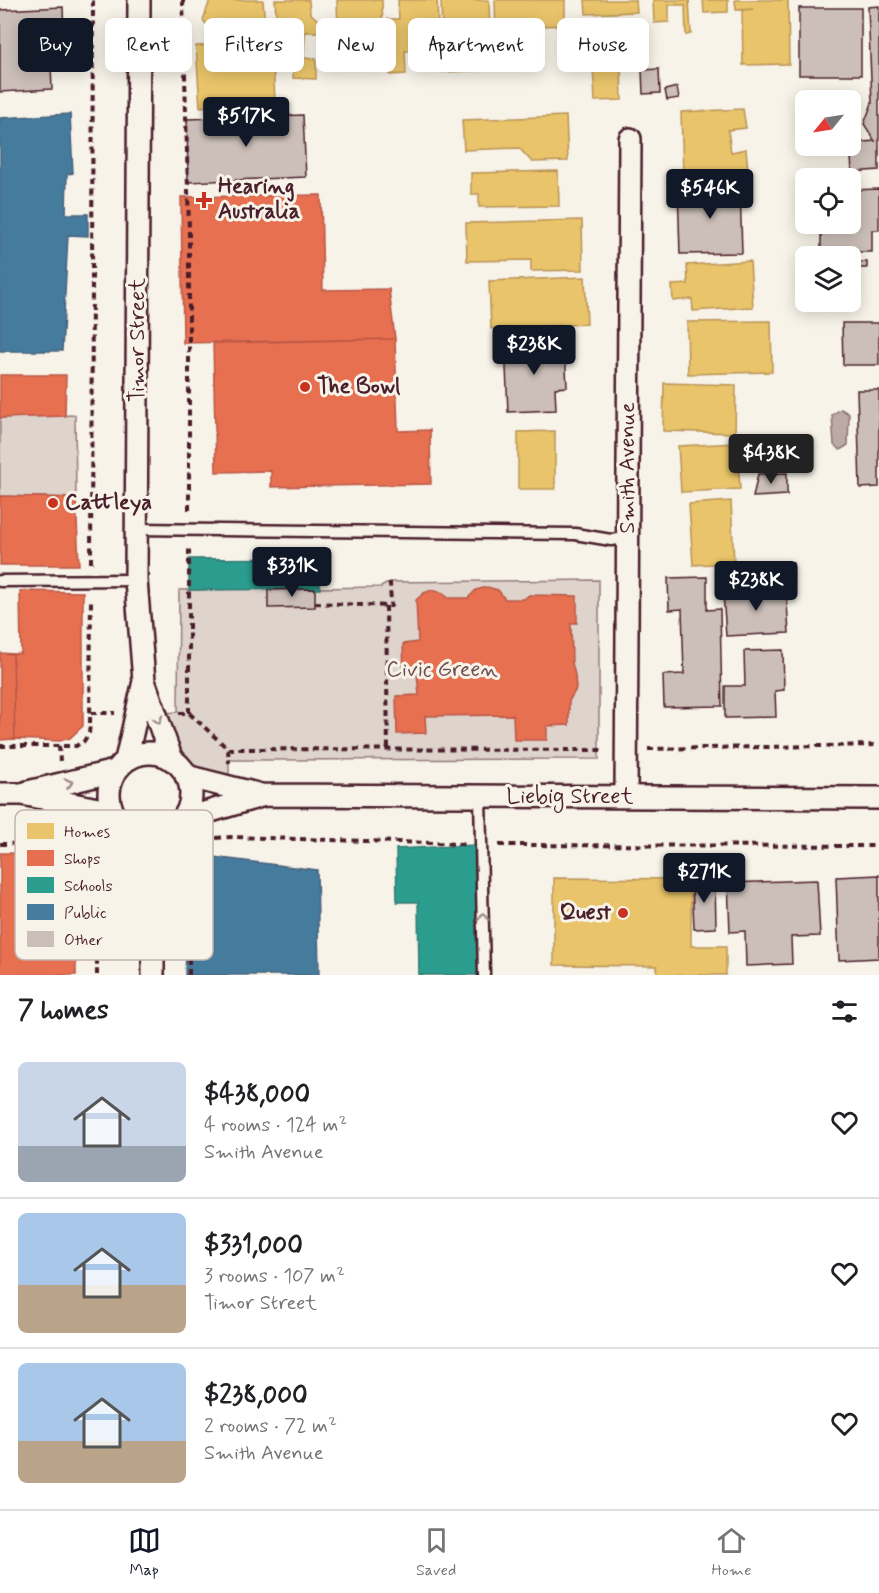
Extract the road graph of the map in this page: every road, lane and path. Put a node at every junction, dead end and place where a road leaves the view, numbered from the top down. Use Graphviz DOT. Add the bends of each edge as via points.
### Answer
graph roads {
  1 [pos="93,0"];
  2 [pos="139,0"];
  3 [pos="183,0"];
  4 [pos="630,139"];
  5 [pos="136,529"];
  6 [pos="189,530"];
  7 [pos="627,538"];
  8 [pos="136,580"];
  9 [pos="0,581"];
  10 [pos="92,582"];
  11 [pos="390,582"];
  12 [pos="315,603"];
  13 [pos="386,606"];
  14 [pos="144,681"];
  15 [pos="879,745"];
  16 [pos="0,746"];
  17 [pos="626,750"];
  18 [pos="388,751"];
  19 [pos="172,760"];
  20 [pos="121,766"];
  21 [pos="186,776"];
  22 [pos="0,794"];
  23 [pos="22,794"];
  24 [pos="261,795"];
  25 [pos="480,797"];
  26 [pos="626,797"];
  27 [pos="878,800"];
  28 [pos="86,810"];
  29 [pos="115,810"];
  30 [pos="184,810"];
  31 [pos="213,811"];
  32 [pos="213,838"];
  33 [pos="0,844"];
  34 [pos="15,844"];
  35 [pos="481,845"];
  36 [pos="879,846"];
  37 [pos="189,960"];
  38 [pos="189,975"];
  39 [pos="484,975"];
  1 -- 10 [label="path"];
  2 -- 5 [label="street, Timor Street"];
  3 -- 6 [label="path" via="189,229"];
  4 -- 7 [label="street, Smith Avenue"];
  5 -- 6 [label="lane"];
  5 -- 8 [label="street, Timor Street"];
  6 -- 7 [label="lane" via="575,534 611,540"];
  6 -- 18 [label="path" via="189,713 228,749"];
  7 -- 17 [label="street, Smith Avenue"];
  8 -- 10 [label="lane"];
  8 -- 14 [label="street, Timor Street"];
  9 -- 10 [label="lane"];
  10 -- 16 [label="path" via="89,733 76,746"];
  11 -- 13 [label="path" via="391,606"];
  12 -- 13 [label="path"];
  13 -- 18 [label="path"];
  14 -- 19 [label="street, Timor Street, one-way"];
  14 -- 20 [label="street, Timor Street"];
  15 -- 17 [label="path"];
  17 -- 18 [label="path"];
  17 -- 26 [label="street, Smith Avenue"];
  19 -- 20 [label="street" via="149,753 137,755"];
  19 -- 21 [label="street"];
  23 -- 20 [label="street, one-way"];
  20 -- 29 [label="street" via="109,791"];
  21 -- 24 [label="street, Liebig Street"];
  21 -- 30 [label="street" via="190,799"];
  22 -- 23 [label="street"];
  23 -- 28 [label="street"];
  24 -- 25 [label="street, Liebig Street"];
  24 -- 31 [label="street, Liebig Street"];
  25 -- 26 [label="street, Liebig Street"];
  25 -- 35 [label="lane"];
  26 -- 27 [label="street, Liebig Street"];
  32 -- 35 [label="path"];
  33 -- 34 [label="path"];
  35 -- 36 [label="path"];
  39 -- 35 [label="lane, one-way"];
  37 -- 38 [label="path"];
}
